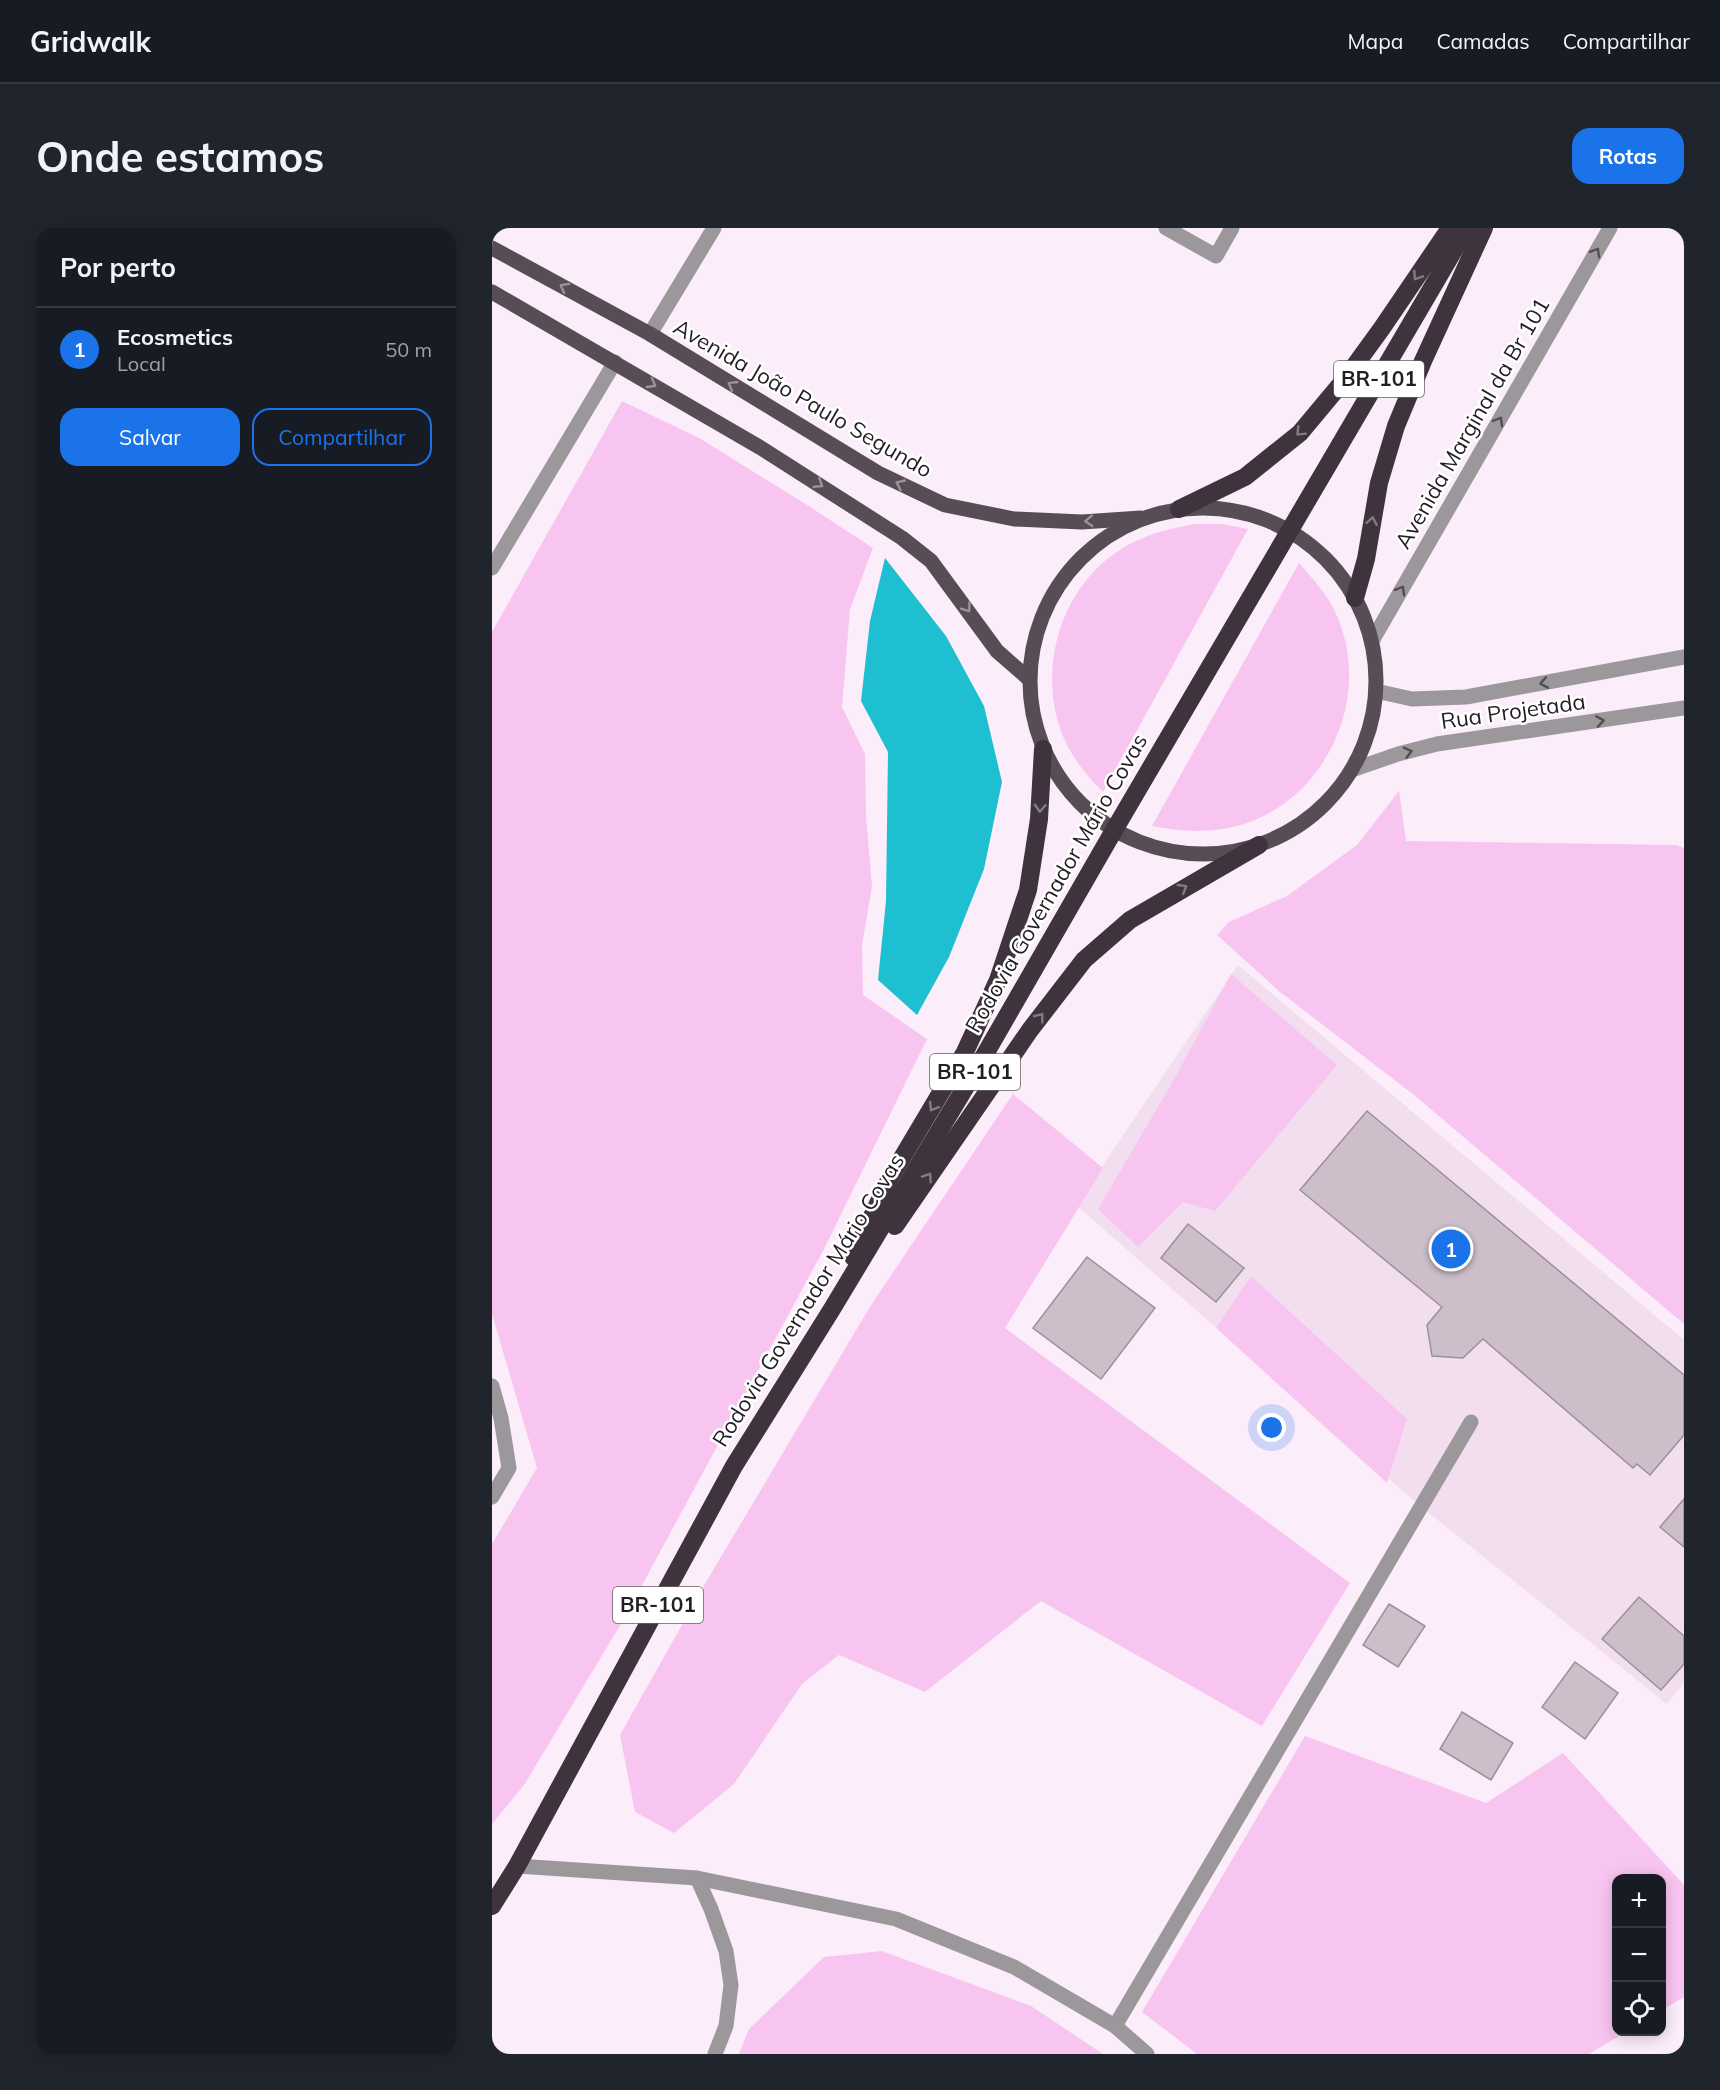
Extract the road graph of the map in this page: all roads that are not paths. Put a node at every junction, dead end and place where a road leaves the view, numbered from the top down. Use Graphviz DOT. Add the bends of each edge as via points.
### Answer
graph roads {
  1 [pos="714,228"];
  2 [pos="1166,228"];
  3 [pos="1232,228"];
  4 [pos="1450,228"];
  5 [pos="1467,228"];
  6 [pos="1484,228"];
  7 [pos="1610,228"];
  8 [pos="492,248"];
  9 [pos="492,292"];
  10 [pos="650,334"];
  11 [pos="615,362"];
  12 [pos="1179,509"];
  13 [pos="1147,517"];
  14 [pos="1290,530"];
  15 [pos="492,568"];
  16 [pos="1355,598"];
  17 [pos="1372,641"];
  18 [pos="1684,657"];
  19 [pos="1029,679"];
  20 [pos="1376,691"];
  21 [pos="1684,710"];
  22 [pos="1043,749"];
  23 [pos="1352,770"];
  24 [pos="1113,832"];
  25 [pos="1259,845"];
  26 [pos="832,1309"];
  27 [pos="492,1386"];
  28 [pos="1470,1422"];
  29 [pos="492,1497"];
  30 [pos="517,1866"];
  31 [pos="697,1878"];
  32 [pos="492,1906"];
  33 [pos="1115,2026"];
  34 [pos="715,2054"];
  35 [pos="1147,2054"];
  1 -- 10 [label="street"];
  2 -- 3 [label="street" via="1216,256"];
  4 -- 12 [label="highway, one-way" via="1345,379 1300,433 1245,477"];
  5 -- 14 [label="highway, Rodovia Governador Mário Covas / BR-101"];
  16 -- 6 [label="highway, one-way" via="1379,483 1396,426"];
  17 -- 7 [label="street, Avenida Marginal da Br 101, one-way"];
  10 -- 8 [label="main road, Avenida João Paulo Segundo, one-way"];
  9 -- 11 [label="main road"];
  13 -- 10 [label="main road, Avenida João Paulo Segundo, one-way" via="1082,522 1014,519 945,505 878,473"];
  11 -- 15 [label="street"];
  11 -- 19 [label="main road, one-way" via="761,448 902,538 931,561 997,651"];
  12 -- 13 [label="main road, Avenida João Paulo Segundo"];
  12 -- 14 [label="main road, Avenida João Paulo Segundo" via="1240,512"];
  13 -- 19 [label="main road, Avenida João Paulo Segundo" via="1100,542 1062,579 1038,626"];
  14 -- 16 [label="main road, Avenida João Paulo Segundo" via="1328,561"];
  14 -- 24 [label="highway, Rodovia Governador Mário Covas / BR-101"];
  16 -- 17 [label="main road, Avenida João Paulo Segundo"];
  17 -- 20 [label="main road, Avenida João Paulo Segundo"];
  18 -- 20 [label="street, Rua Projetada, one-way" via="1466,697 1412,699"];
  19 -- 22 [label="main road, Avenida João Paulo Segundo" via="1032,715"];
  20 -- 23 [label="main road, Avenida João Paulo Segundo" via="1369,732"];
  23 -- 21 [label="street, Rua Projetada, one-way" via="1437,744"];
  22 -- 24 [label="main road, Avenida João Paulo Segundo" via="1073,797"];
  22 -- 26 [label="highway, one-way" via="1039,819 1028,890 998,980 965,1052 890,1178"];
  23 -- 25 [label="main road, Avenida João Paulo Segundo" via="1327,802 1296,827"];
  24 -- 25 [label="main road, Avenida João Paulo Segundo" via="1163,850 1211,854"];
  24 -- 26 [label="highway, Rodovia Governador Mário Covas / BR-101"];
  26 -- 25 [label="highway, one-way" via="860,1279 1030,1030 1084,960 1130,921"];
  26 -- 30 [label="highway, Rodovia Governador Mário Covas / BR-101" via="734,1466"];
  27 -- 29 [label="street" via="510,1468"];
  28 -- 33 [label="street"];
  30 -- 31 [label="street"];
  30 -- 32 [label="highway, Rodovia Governador Mário Covas / BR-101"];
  31 -- 33 [label="street" via="896,1919 1014,1967"];
  31 -- 34 [label="street" via="726,1951 731,1984 726,2026"];
  33 -- 35 [label="street"];
}
